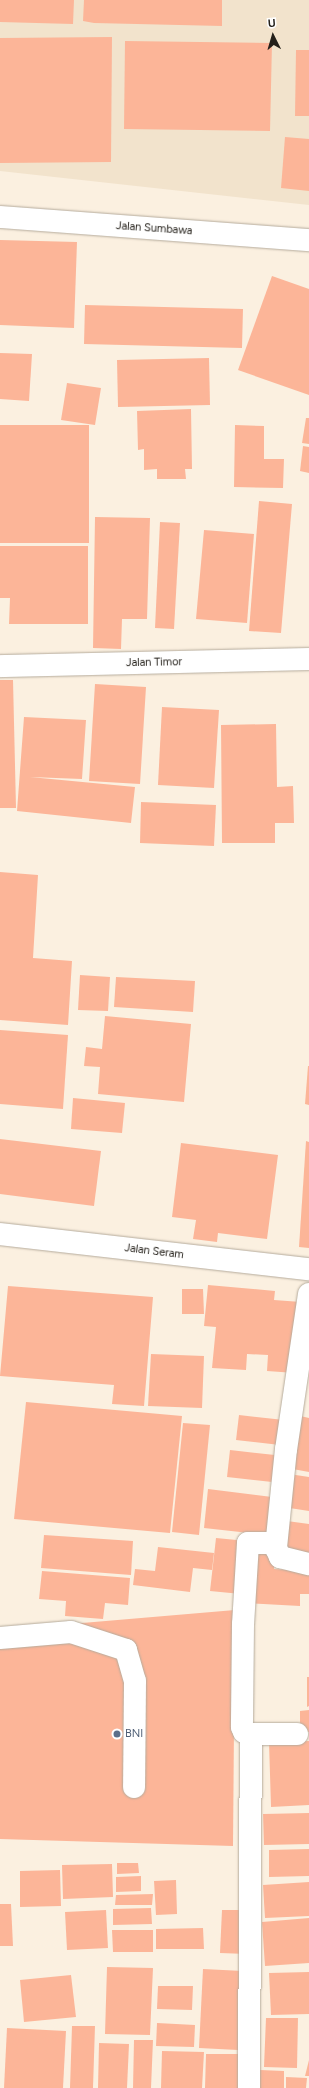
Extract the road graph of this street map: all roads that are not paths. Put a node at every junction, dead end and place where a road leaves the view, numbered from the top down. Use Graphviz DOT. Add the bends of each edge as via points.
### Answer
graph roads {
  1 [pos="0,217"];
  2 [pos="309,240"];
  3 [pos="309,659"];
  4 [pos="0,666"];
  5 [pos="0,1234"];
  6 [pos="309,1269"];
  7 [pos="309,1294"];
  8 [pos="276,1543"];
  9 [pos="309,1564"];
  10 [pos="0,1638"];
  11 [pos="251,1734"];
  12 [pos="297,1734"];
  13 [pos="134,1787"];
  14 [pos="250,2088"];
  1 -- 2 [label="street, Jalan Sumbawa"];
  3 -- 4 [label="street, Jalan Timor"];
  5 -- 6 [label="street, Jalan Seram"];
  7 -- 8 [label="street" via="286,1449"];
  8 -- 9 [label="street" via="277,1555 280,1557"];
  8 -- 11 [label="street" via="252,1542 248,1545 243,1624 242,1727 244,1732"];
  10 -- 13 [label="street" via="72,1632 126,1650 136,1681"];
  11 -- 12 [label="street"];
  11 -- 14 [label="street"];
}
